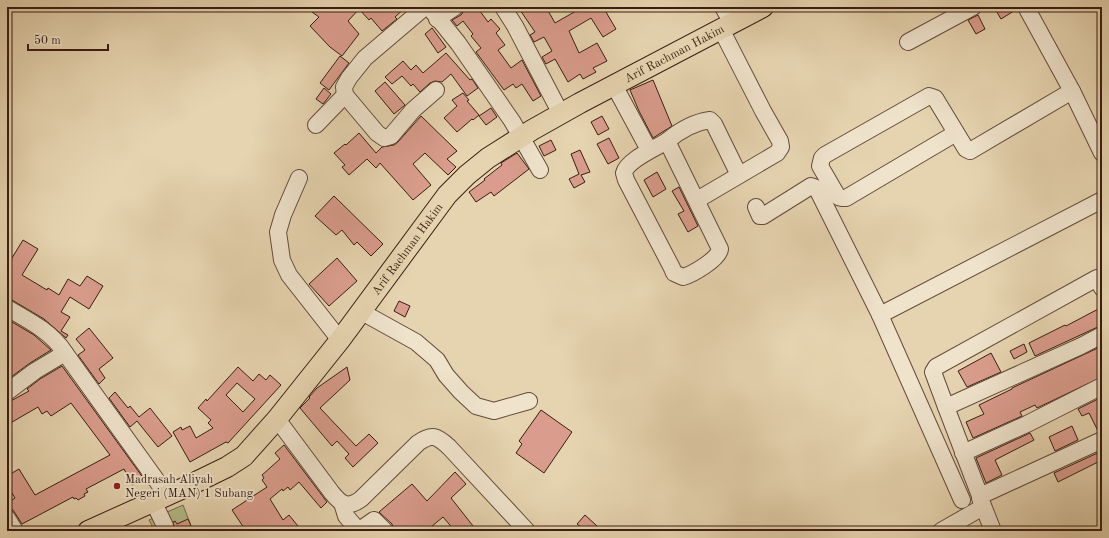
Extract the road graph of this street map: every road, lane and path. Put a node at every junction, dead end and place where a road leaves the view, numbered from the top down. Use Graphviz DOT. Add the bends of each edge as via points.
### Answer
graph roads {
  1 [pos="426,7"];
  2 [pos="455,7"];
  3 [pos="503,7"];
  4 [pos="764,7"];
  5 [pos="973,7"];
  6 [pos="1026,7"];
  7 [pos="433,13"];
  8 [pos="725,20"];
  9 [pos="908,42"];
  10 [pos="614,85"];
  11 [pos="436,90"];
  12 [pos="1072,91"];
  13 [pos="345,95"];
  14 [pos="561,114"];
  15 [pos="316,125"];
  16 [pos="956,133"];
  17 [pos="521,137"];
  18 [pos="667,140"];
  19 [pos="649,150"];
  20 [pos="1102,152"];
  21 [pos="540,170"];
  22 [pos="739,175"];
  23 [pos="299,178"];
  24 [pos="697,200"];
  25 [pos="1102,200"];
  26 [pos="756,207"];
  27 [pos="1100,280"];
  28 [pos="7,308"];
  29 [pos="360,311"];
  30 [pos="880,315"];
  31 [pos="1102,335"];
  32 [pos="340,340"];
  33 [pos="65,353"];
  34 [pos="1102,386"];
  35 [pos="7,392"];
  36 [pos="529,401"];
  37 [pos="946,407"];
  38 [pos="277,419"];
  39 [pos="1102,440"];
  40 [pos="963,453"];
  41 [pos="160,498"];
  42 [pos="962,500"];
  43 [pos="981,502"];
  44 [pos="342,503"];
  45 [pos="7,518"];
  46 [pos="165,526"];
  47 [pos="15,531"];
  48 [pos="88,531"];
  49 [pos="385,531"];
  50 [pos="527,531"];
  51 [pos="941,531"];
  52 [pos="993,531"];
  1 -- 13 [label="street" via="365,58 344,87"];
  2 -- 7 [label="street"];
  3 -- 14 [label="street"];
  4 -- 8 [label="main road, Arif Rachman Hakim"];
  5 -- 9 [label="street"];
  6 -- 12 [label="street"];
  7 -- 17 [label="street" via="458,43"];
  8 -- 10 [label="main road, Arif Rachman Hakim"];
  8 -- 22 [label="street" via="781,143 778,152"];
  10 -- 14 [label="main road, Arif Rachman Hakim"];
  10 -- 19 [label="street"];
  11 -- 13 [label="street" via="413,110 391,136 384,138"];
  12 -- 16 [label="street" via="970,151"];
  12 -- 20 [label="street"];
  13 -- 15 [label="street"];
  14 -- 17 [label="main road, Arif Rachman Hakim"];
  16 -- 16 [label="street" via="846,198 838,197 820,166 825,155 929,96 935,98"];
  17 -- 21 [label="street"];
  17 -- 29 [label="main road, Arif Rachman Hakim" via="488,158 447,195"];
  18 -- 19 [label="street"];
  18 -- 22 [label="street" via="703,121 710,120"];
  18 -- 24 [label="street"];
  19 -- 24 [label="street" via="627,166 624,173 674,273 679,276 686,276 712,261 720,249"];
  22 -- 24 [label="street"];
  23 -- 32 [label="street" via="278,232 282,260 288,274"];
  25 -- 30 [label="street"];
  26 -- 30 [label="street" via="760,216 763,216 811,186 816,188"];
  27 -- 37 [label="street" via="936,367 933,372"];
  28 -- 33 [label="street" via="56,340"];
  29 -- 32 [label="main road, Arif Rachman Hakim"];
  29 -- 36 [label="street" via="416,342 437,360 446,375 476,406 494,411"];
  30 -- 42 [label="street"];
  31 -- 37 [label="street"];
  32 -- 38 [label="main road, Arif Rachman Hakim"];
  33 -- 35 [label="street"];
  33 -- 41 [label="street"];
  34 -- 40 [label="street"];
  37 -- 40 [label="street"];
  38 -- 41 [label="main road, Arif Rachman Hakim" via="244,456"];
  38 -- 44 [label="street"];
  39 -- 43 [label="street"];
  40 -- 43 [label="street"];
  41 -- 46 [label="street"];
  41 -- 48 [label="main road, Arif Rachman Hakim"];
  43 -- 51 [label="street"];
  43 -- 52 [label="street"];
  44 -- 49 [label="street" via="346,516 356,529 374,520"];
  44 -- 50 [label="street" via="355,503 418,443 431,436 448,447"];
  45 -- 47 [label="street"];
}
